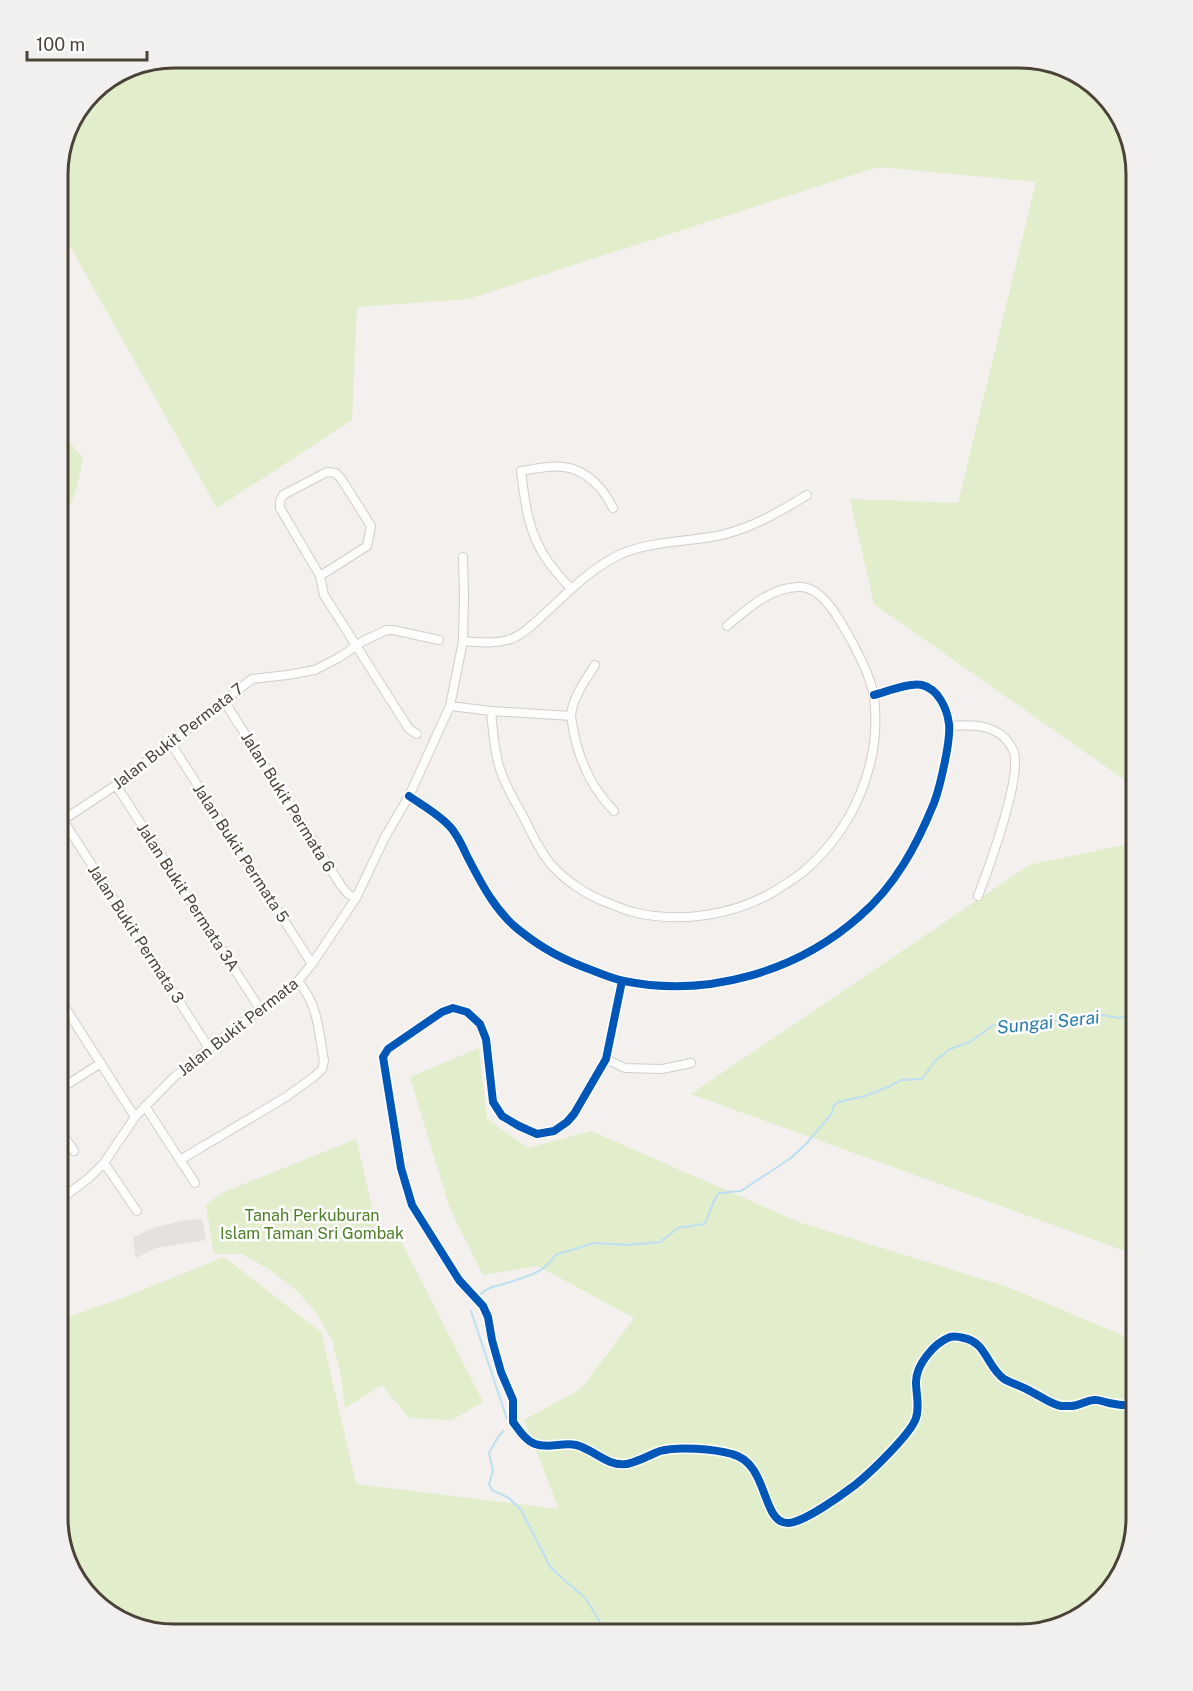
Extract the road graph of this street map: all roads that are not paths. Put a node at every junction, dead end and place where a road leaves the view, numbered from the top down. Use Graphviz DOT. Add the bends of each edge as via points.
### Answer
graph roads {
  1 [pos="807,495"];
  2 [pos="613,508"];
  3 [pos="463,557"];
  4 [pos="320,576"];
  5 [pos="571,589"];
  6 [pos="727,626"];
  7 [pos="440,640"];
  8 [pos="463,641"];
  9 [pos="356,646"];
  10 [pos="596,665"];
  11 [pos="874,695"];
  12 [pos="224,701"];
  13 [pos="450,706"];
  14 [pos="491,711"];
  15 [pos="571,716"];
  16 [pos="949,726"];
  17 [pos="417,734"];
  18 [pos="170,742"];
  19 [pos="116,785"];
  20 [pos="409,796"];
  21 [pos="614,811"];
  22 [pos="68,817"];
  23 [pos="68,834"];
  24 [pos="978,896"];
  25 [pos="356,898"];
  26 [pos="312,964"];
  27 [pos="298,981"];
  28 [pos="622,981"];
  29 [pos="260,1009"];
  30 [pos="68,1012"];
  31 [pos="209,1048"];
  32 [pos="606,1059"];
  33 [pos="691,1063"];
  34 [pos="101,1064"];
  35 [pos="68,1084"];
  36 [pos="145,1106"];
  37 [pos="135,1118"];
  38 [pos="68,1142"];
  39 [pos="74,1151"];
  40 [pos="180,1160"];
  41 [pos="104,1163"];
  42 [pos="195,1183"];
  43 [pos="68,1194"];
  44 [pos="137,1211"];
  45 [pos="1126,1405"];
  1 -- 5 [label="street" via="736,530 622,554"];
  2 -- 5 [label="street" via="602,488 582,473 565,467 521,471 525,510 534,539"];
  3 -- 8 [label="street, Jalan Bukit Permata"];
  4 -- 4 [label="street" via="367,546 370,526 336,473 327,472 283,495 280,501 280,508"];
  4 -- 9 [label="street" via="324,595"];
  5 -- 8 [label="street" via="526,630 510,639 490,643"];
  6 -- 11 [label="street" via="774,592 802,587 820,595 850,638"];
  7 -- 9 [label="street, Jalan Bukit Permata 7" via="387,630"];
  8 -- 13 [label="street, Jalan Bukit Permata"];
  9 -- 12 [label="street, Jalan Bukit Permata 7" via="315,669 252,679"];
  9 -- 17 [label="street" via="409,729"];
  10 -- 15 [label="street" via="583,684"];
  11 -- 14 [label="street" via="873,744 863,788 847,822 825,850 804,872 757,901 712,914 671,917 633,912 592,897 549,862 505,783 495,749"];
  11 -- 16 [label="street" via="925,685 941,700"];
  12 -- 18 [label="street, Jalan Bukit Permata 7"];
  12 -- 25 [label="street, Jalan Bukit Permata 6" via="342,887"];
  13 -- 14 [label="street"];
  13 -- 20 [label="street, Jalan Bukit Permata"];
  14 -- 15 [label="street"];
  15 -- 21 [label="street" via="585,770 601,798"];
  16 -- 24 [label="street" via="986,726 999,733 1014,751 1010,795"];
  16 -- 28 [label="street" via="943,770 925,825 908,858 878,898 845,929 821,946 741,979 681,986"];
  18 -- 19 [label="street, Jalan Bukit Permata 7"];
  18 -- 26 [label="street, Jalan Bukit Permata 5"];
  19 -- 22 [label="street, Jalan Bukit Permata 7"];
  19 -- 29 [label="street, Jalan Bukit Permata 3A"];
  20 -- 25 [label="street, Jalan Bukit Permata"];
  20 -- 28 [label="street" via="451,827 490,897 516,928 563,960"];
  23 -- 31 [label="street, Jalan Bukit Permata 3"];
  25 -- 26 [label="street, Jalan Bukit Permata"];
  26 -- 27 [label="street, Jalan Bukit Permata"];
  27 -- 29 [label="street, Jalan Bukit Permata"];
  27 -- 40 [label="street" via="315,1007 322,1069 286,1097"];
  28 -- 32 [label="street"];
  29 -- 31 [label="street, Jalan Bukit Permata"];
  30 -- 34 [label="street"];
  31 -- 36 [label="street, Jalan Bukit Permata"];
  32 -- 33 [label="street" via="625,1068 662,1069"];
  32 -- 45 [label="street" via="567,1122 554,1131 537,1134 502,1116 493,1102 486,1040 480,1024 467,1012 453,1008 442,1012 388,1049 383,1057 401,1168 412,1205 459,1280 483,1306 513,1400 513,1422 536,1444 574,1445 610,1462 627,1464 664,1450 709,1449 735,1454 758,1475 771,1514 788,1523 811,1515 855,1485 908,1432 916,1418 916,1379 923,1360 951,1337 971,1339 1004,1378 1060,1406 1083,1405 1098,1399"];
  34 -- 35 [label="street"];
  34 -- 37 [label="street"];
  36 -- 37 [label="street, Jalan Bukit Permata"];
  36 -- 40 [label="street"];
  37 -- 41 [label="street, Jalan Bukit Permata"];
  38 -- 39 [label="street"];
  40 -- 42 [label="street"];
  41 -- 43 [label="street, Jalan Bukit Permata"];
  41 -- 44 [label="street"];
}
